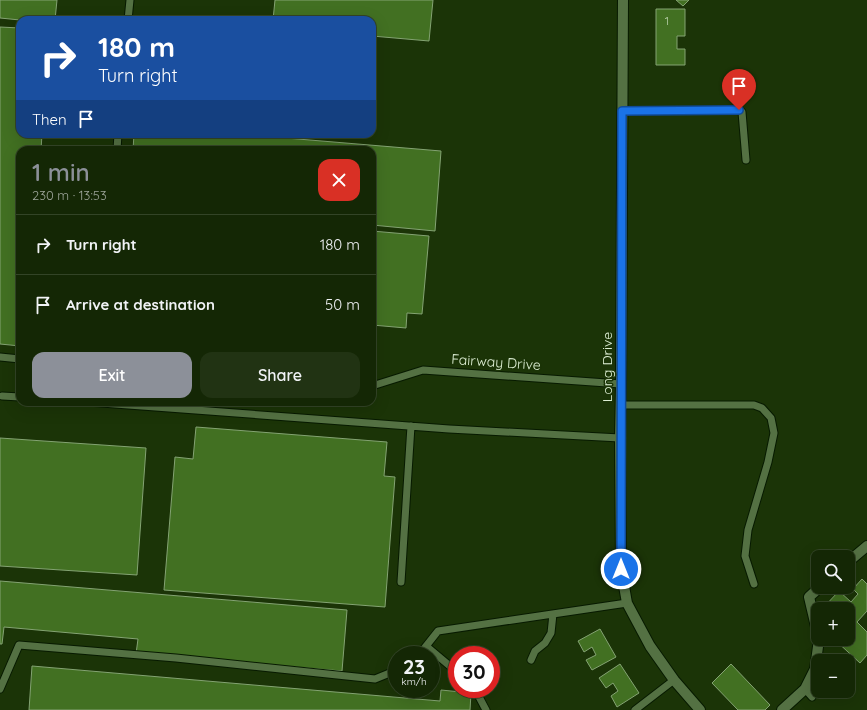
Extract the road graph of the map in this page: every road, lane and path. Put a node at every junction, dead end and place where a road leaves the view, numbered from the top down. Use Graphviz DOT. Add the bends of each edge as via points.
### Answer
graph roads {
  1 [pos="130,0"];
  2 [pos="623,0"];
  3 [pos="128,16"];
  4 [pos="622,111"];
  5 [pos="746,160"];
  6 [pos="0,357"];
  7 [pos="16,359"];
  8 [pos="621,384"];
  9 [pos="376,385"];
  10 [pos="2,396"];
  11 [pos="16,397"];
  12 [pos="621,405"];
  13 [pos="142,406"];
  14 [pos="412,426"];
  15 [pos="620,438"];
  16 [pos="867,546"];
  17 [pos="855,556"];
  18 [pos="401,582"];
  19 [pos="754,584"];
  20 [pos="812,594"];
  21 [pos="627,603"];
  22 [pos="811,608"];
  23 [pos="553,614"];
  24 [pos="426,646"];
  25 [pos="818,646"];
  26 [pos="440,658"];
  27 [pos="531,660"];
  28 [pos="448,664"];
  29 [pos="388,674"];
  30 [pos="674,680"];
  31 [pos="0,689"];
  32 [pos="804,689"];
  33 [pos="811,696"];
  34 [pos="480,698"];
  35 [pos="486,710"];
  36 [pos="635,710"];
  37 [pos="700,710"];
  38 [pos="782,710"];
  1 -- 3 [label="lane"];
  2 -- 4 [label="street, Long Drive"];
  4 -- 5 [label="lane" via="739,110 742,112"];
  4 -- 8 [label="street, Long Drive"];
  6 -- 7 [label="lane"];
  8 -- 9 [label="lane, Fairway Drive" via="423,370"];
  8 -- 12 [label="street, Long Drive"];
  10 -- 11 [label="lane"];
  12 -- 15 [label="street, Long Drive"];
  12 -- 19 [label="lane" via="754,405 762,408 771,418 774,433 748,530 745,556"];
  13 -- 14 [label="lane"];
  14 -- 15 [label="lane"];
  14 -- 18 [label="lane"];
  15 -- 21 [label="street, Long Drive" via="621,569"];
  16 -- 17 [label="street"];
  20 -- 22 [label="street" via="808,597"];
  21 -- 23 [label="lane"];
  21 -- 30 [label="street, Long Drive" via="650,646"];
  23 -- 24 [label="lane" via="438,631"];
  23 -- 27 [label="lane" via="551,633 545,643 535,651"];
  25 -- 32 [label="street" via="816,669"];
  26 -- 28 [label="lane"];
  29 -- 31 [label="lane" via="375,679 19,645"];
  30 -- 36 [label="lane"];
  30 -- 37 [label="street, Long Drive"];
  32 -- 33 [label="lane"];
  32 -- 38 [label="street"];
  34 -- 35 [label="lane"];
}
